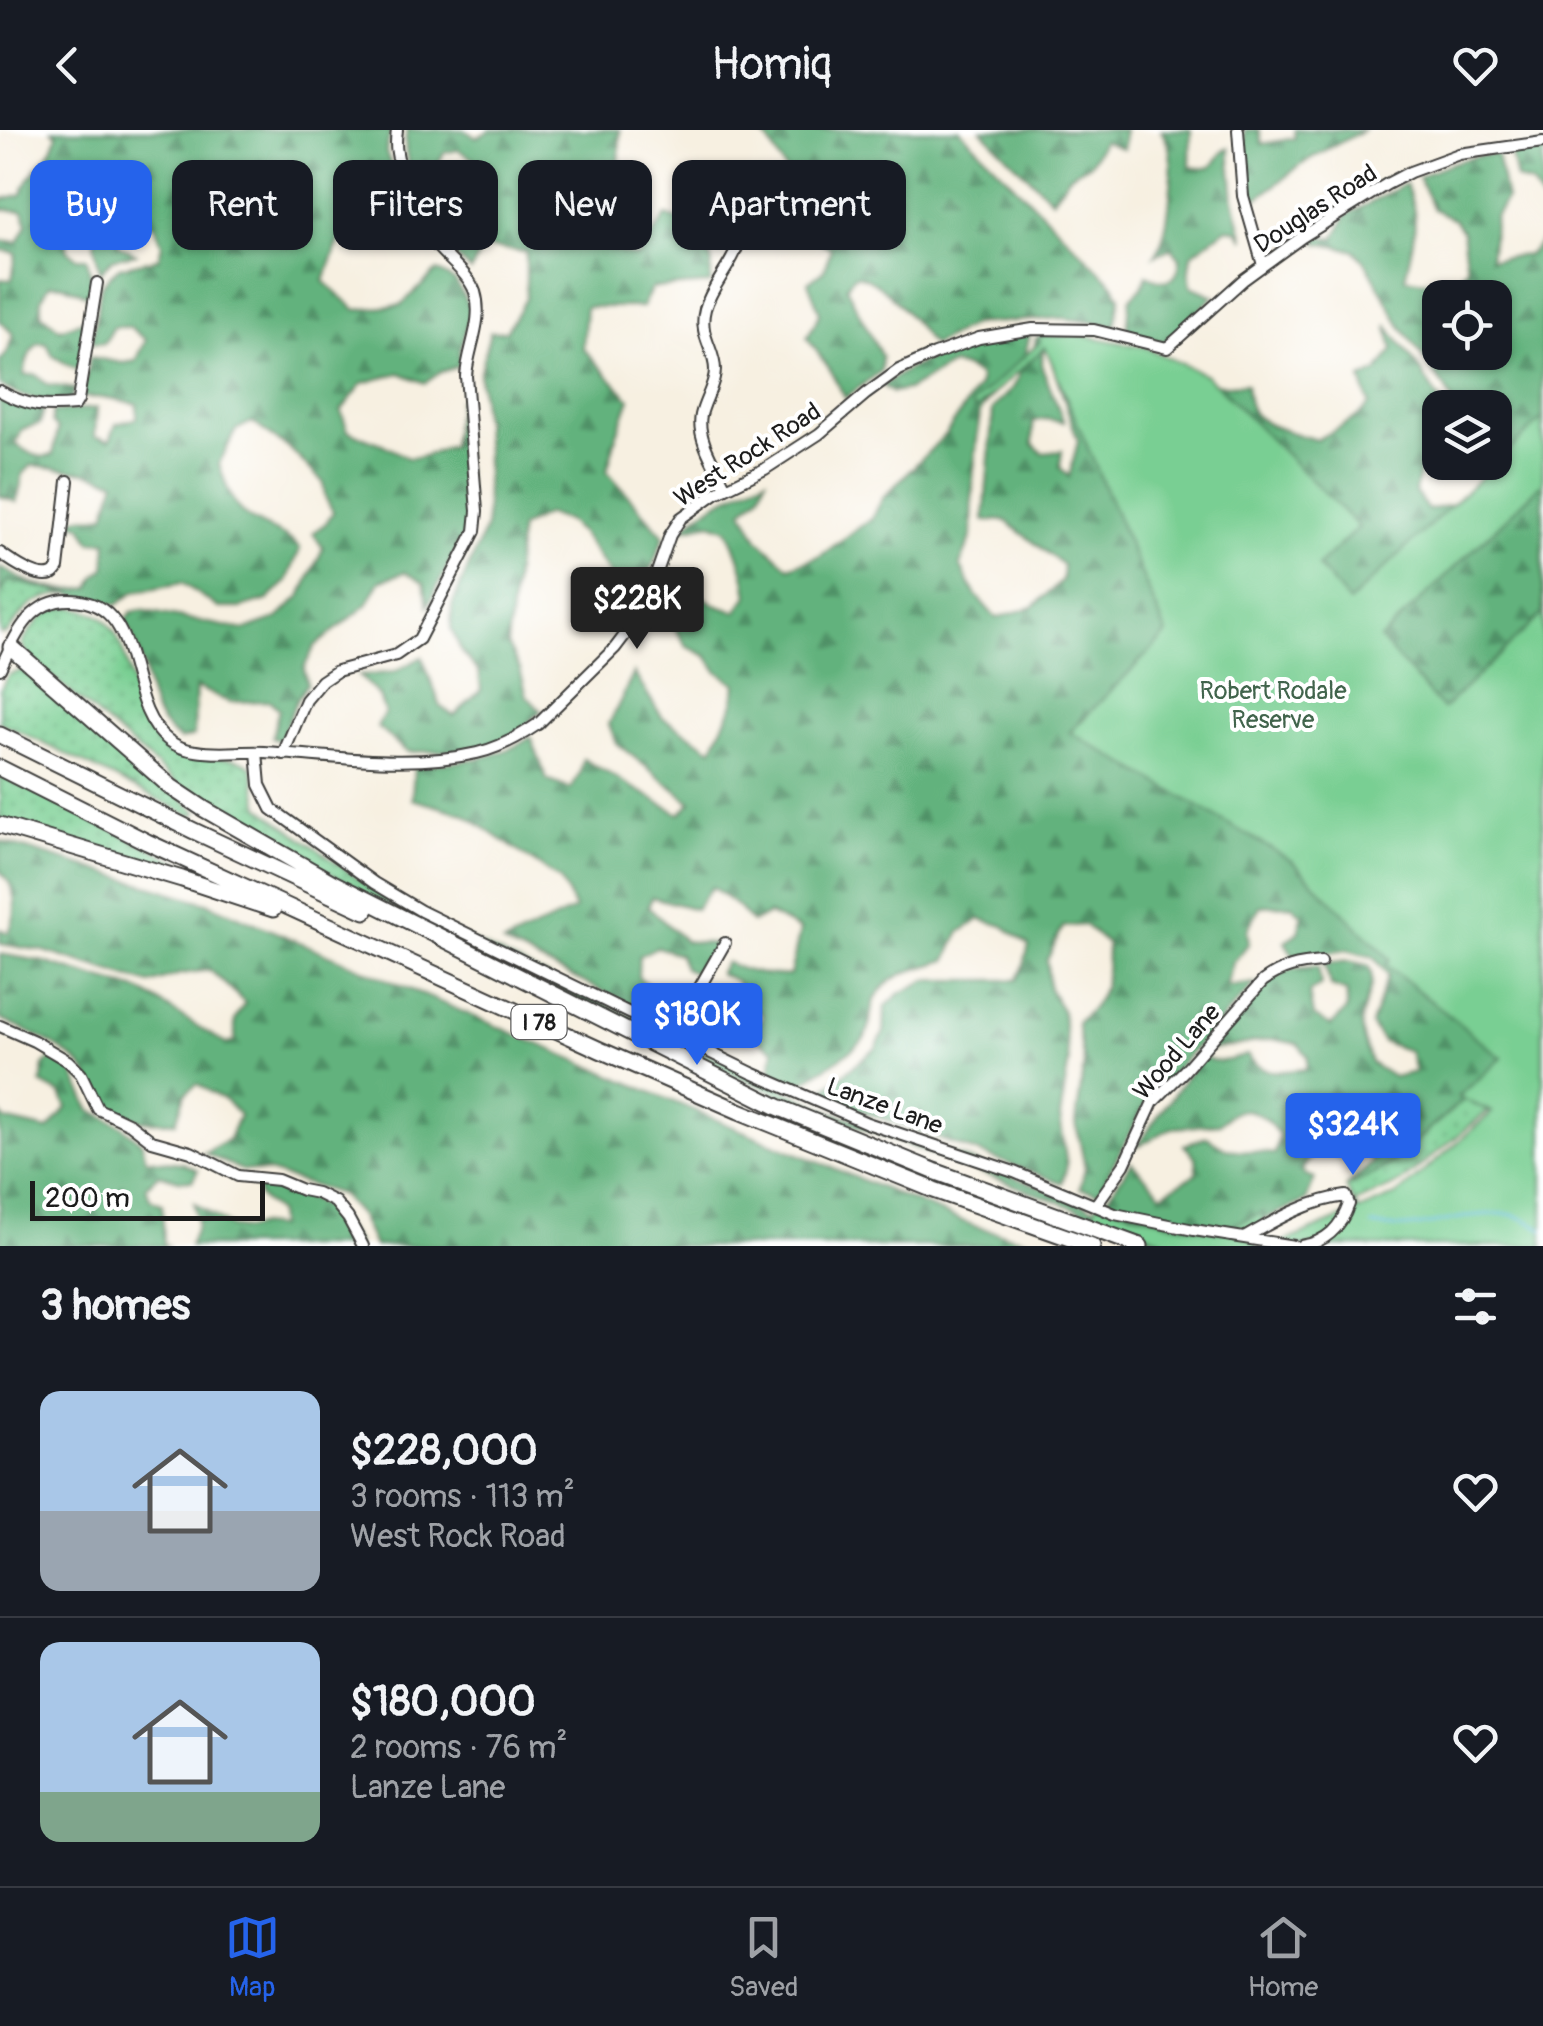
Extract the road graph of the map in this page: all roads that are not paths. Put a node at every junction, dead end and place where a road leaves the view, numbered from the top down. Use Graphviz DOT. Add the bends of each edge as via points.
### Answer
graph roads {
  1 [pos="396,130"];
  2 [pos="1238,130"];
  3 [pos="1543,142"];
  4 [pos="736,250"];
  5 [pos="1263,265"];
  6 [pos="97,284"];
  7 [pos="1229,291"];
  8 [pos="0,391"];
  9 [pos="68,481"];
  10 [pos="726,488"];
  11 [pos="0,553"];
  12 [pos="5,645"];
  13 [pos="0,669"];
  14 [pos="0,735"];
  15 [pos="257,752"];
  16 [pos="284,754"];
  17 [pos="0,768"];
  18 [pos="0,825"];
  19 [pos="725,944"];
  20 [pos="1321,962"];
  21 [pos="0,1026"];
  22 [pos="673,1034"];
  23 [pos="641,1039"];
  24 [pos="600,1050"];
  25 [pos="1094,1206"];
  26 [pos="1244,1238"];
  27 [pos="363,1245"];
  28 [pos="1092,1246"];
  29 [pos="1140,1246"];
  30 [pos="1298,1246"];
  1 -- 16 [label="street" via="400,167 429,234 470,282 478,302 466,376 476,524 419,639 396,655 322,681 306,700"];
  2 -- 5 [label="street" via="1243,196"];
  3 -- 5 [label="street, Douglas Road" via="1459,154 1410,172"];
  4 -- 10 [label="street" via="703,321 715,372 700,428"];
  5 -- 7 [label="street, Douglas Road"];
  6 -- 8 [label="street" via="75,405 22,403"];
  7 -- 10 [label="street, West Rock Road" via="1167,348 1094,330 1054,328 993,334 952,347 899,370 820,434"];
  9 -- 11 [label="street" via="56,571 32,572"];
  10 -- 16 [label="street, West Rock Road" via="688,510 675,526 644,607 615,648 522,734 478,753 431,759"];
  12 -- 13 [label="street, West Rock Road"];
  12 -- 15 [label="street, West Rock Road" via="46,604 94,605 122,632 146,711 168,739 196,752"];
  12 -- 23 [label="highway" via="204,809 333,883"];
  14 -- 23 [label="highway, I 78"];
  15 -- 16 [label="street, West Rock Road"];
  15 -- 22 [label="street, Lanze Lane" via="262,792 272,808 374,884"];
  17 -- 24 [label="highway, I 78"];
  18 -- 24 [label="highway" via="266,906"];
  19 -- 22 [label="street"];
  20 -- 25 [label="street, Wood Lane" via="1292,965 1263,981 1153,1102 1124,1165"];
  21 -- 27 [label="street" via="68,1061 98,1109 152,1140 238,1176 278,1180 335,1202"];
  22 -- 25 [label="street, Lanze Lane" via="852,1116"];
  23 -- 29 [label="highway, I 78" via="778,1107"];
  24 -- 28 [label="highway, I 78" via="916,1183"];
  25 -- 26 [label="street, Lanze Lane"];
  26 -- 30 [label="street, Lanze Lane"];
  26 -- 30 [label="street, Lanze Lane" via="1346,1196 1350,1204 1340,1226"];
}
